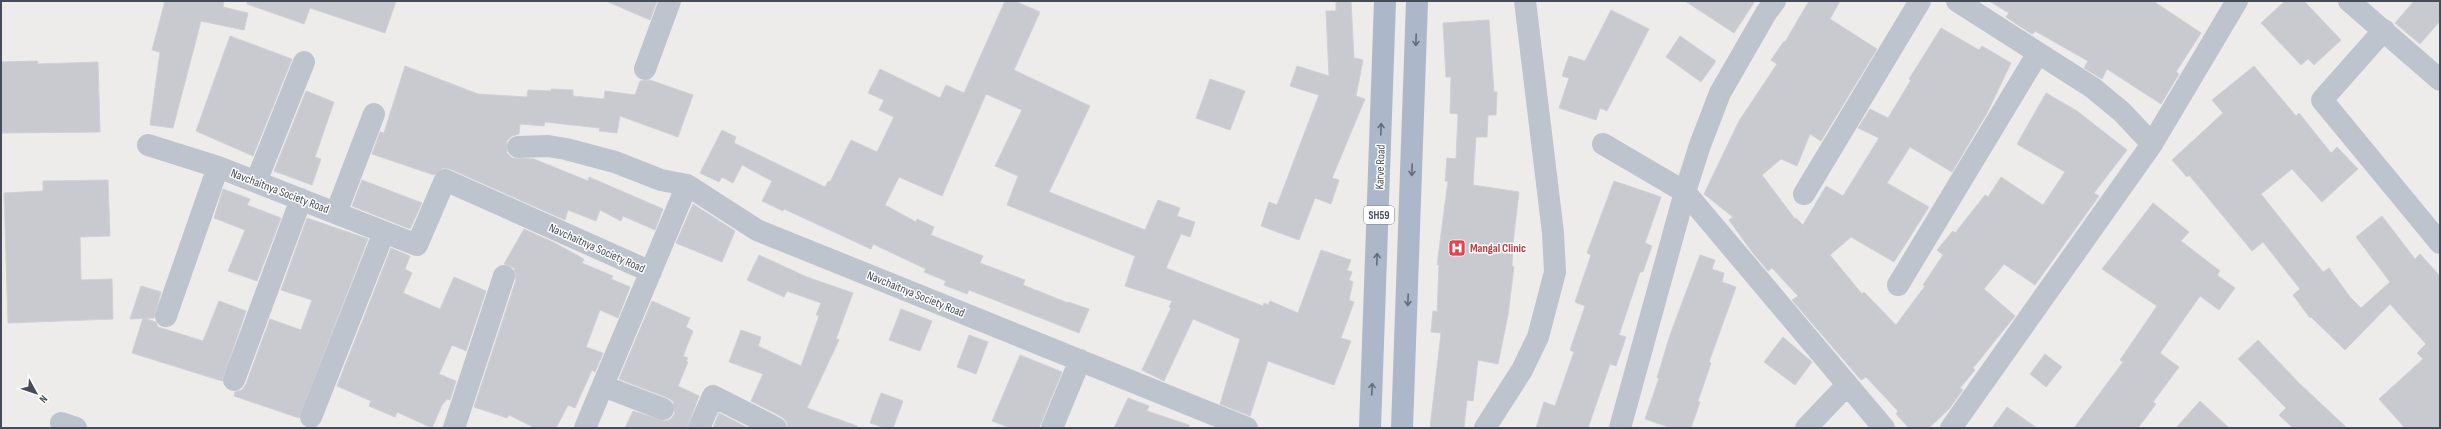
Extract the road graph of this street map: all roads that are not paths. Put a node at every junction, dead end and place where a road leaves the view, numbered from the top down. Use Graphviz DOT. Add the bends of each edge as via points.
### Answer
graph roads {
  1 [pos="670,1"];
  2 [pos="1386,1"];
  3 [pos="1417,1"];
  4 [pos="1525,1"];
  5 [pos="1775,1"];
  6 [pos="1920,1"];
  7 [pos="1957,1"];
  8 [pos="2238,1"];
  9 [pos="2358,3"];
  10 [pos="2384,30"];
  11 [pos="2038,53"];
  12 [pos="304,62"];
  13 [pos="644,69"];
  14 [pos="2440,80"];
  15 [pos="374,114"];
  16 [pos="1603,144"];
  17 [pos="2152,144"];
  18 [pos="148,145"];
  19 [pos="518,147"];
  20 [pos="218,167"];
  21 [pos="256,182"];
  22 [pos="686,185"];
  23 [pos="1684,192"];
  24 [pos="1804,194"];
  25 [pos="301,199"];
  26 [pos="336,213"];
  27 [pos="384,232"];
  28 [pos="2440,243"];
  29 [pos="651,272"];
  30 [pos="504,276"];
  31 [pos="1898,285"];
  32 [pos="166,316"];
  33 [pos="1080,360"];
  34 [pos="234,380"];
  35 [pos="1847,384"];
  36 [pos="603,386"];
  37 [pos="663,409"];
  38 [pos="312,417"];
  39 [pos="1204,420"];
  40 [pos="454,428"];
  41 [pos="585,428"];
  42 [pos="699,428"];
  43 [pos="776,428"];
  44 [pos="1052,428"];
  45 [pos="1247,428"];
  46 [pos="1370,428"];
  47 [pos="1402,428"];
  48 [pos="1485,428"];
  49 [pos="1620,428"];
  50 [pos="1806,428"];
  51 [pos="1884,428"];
  52 [pos="1951,428"];
  1 -- 13 [label="street"];
  46 -- 2 [label="main road, Karve Road / SH59, one-way"];
  3 -- 47 [label="main road, SH59, one-way"];
  4 -- 48 [label="street" via="1553,233 1555,272 1538,337 1522,370"];
  5 -- 23 [label="street" via="1766,12 1720,93"];
  6 -- 24 [label="street"];
  7 -- 11 [label="street"];
  8 -- 17 [label="street"];
  9 -- 10 [label="street"];
  10 -- 14 [label="street"];
  10 -- 28 [label="street" via="2322,100"];
  11 -- 17 [label="street" via="2092,88 2122,112"];
  11 -- 31 [label="street"];
  12 -- 21 [label="street"];
  15 -- 26 [label="street"];
  16 -- 23 [label="street"];
  17 -- 52 [label="street"];
  18 -- 20 [label="street, Navchaitnya Society Road"];
  19 -- 22 [label="street" via="566,148 615,162 661,180"];
  20 -- 21 [label="street, Navchaitnya Society Road"];
  20 -- 32 [label="street"];
  21 -- 25 [label="street, Navchaitnya Society Road"];
  22 -- 29 [label="street, Navchaitnya Society Road"];
  22 -- 33 [label="street, Navchaitnya Society Road" via="757,230"];
  23 -- 35 [label="street"];
  23 -- 49 [label="street"];
  25 -- 26 [label="street, Navchaitnya Society Road"];
  25 -- 34 [label="street"];
  26 -- 27 [label="street, Navchaitnya Society Road"];
  27 -- 29 [label="street, Navchaitnya Society Road" via="417,245 444,180"];
  27 -- 38 [label="street"];
  29 -- 36 [label="street"];
  30 -- 40 [label="street"];
  33 -- 39 [label="street, Navchaitnya Society Road"];
  33 -- 44 [label="street"];
  35 -- 50 [label="street"];
  35 -- 51 [label="street"];
  36 -- 37 [label="street"];
  36 -- 41 [label="street"];
  39 -- 45 [label="street, Navchaitnya Society Road"];
  42 -- 43 [label="street" via="713,396"];
}
